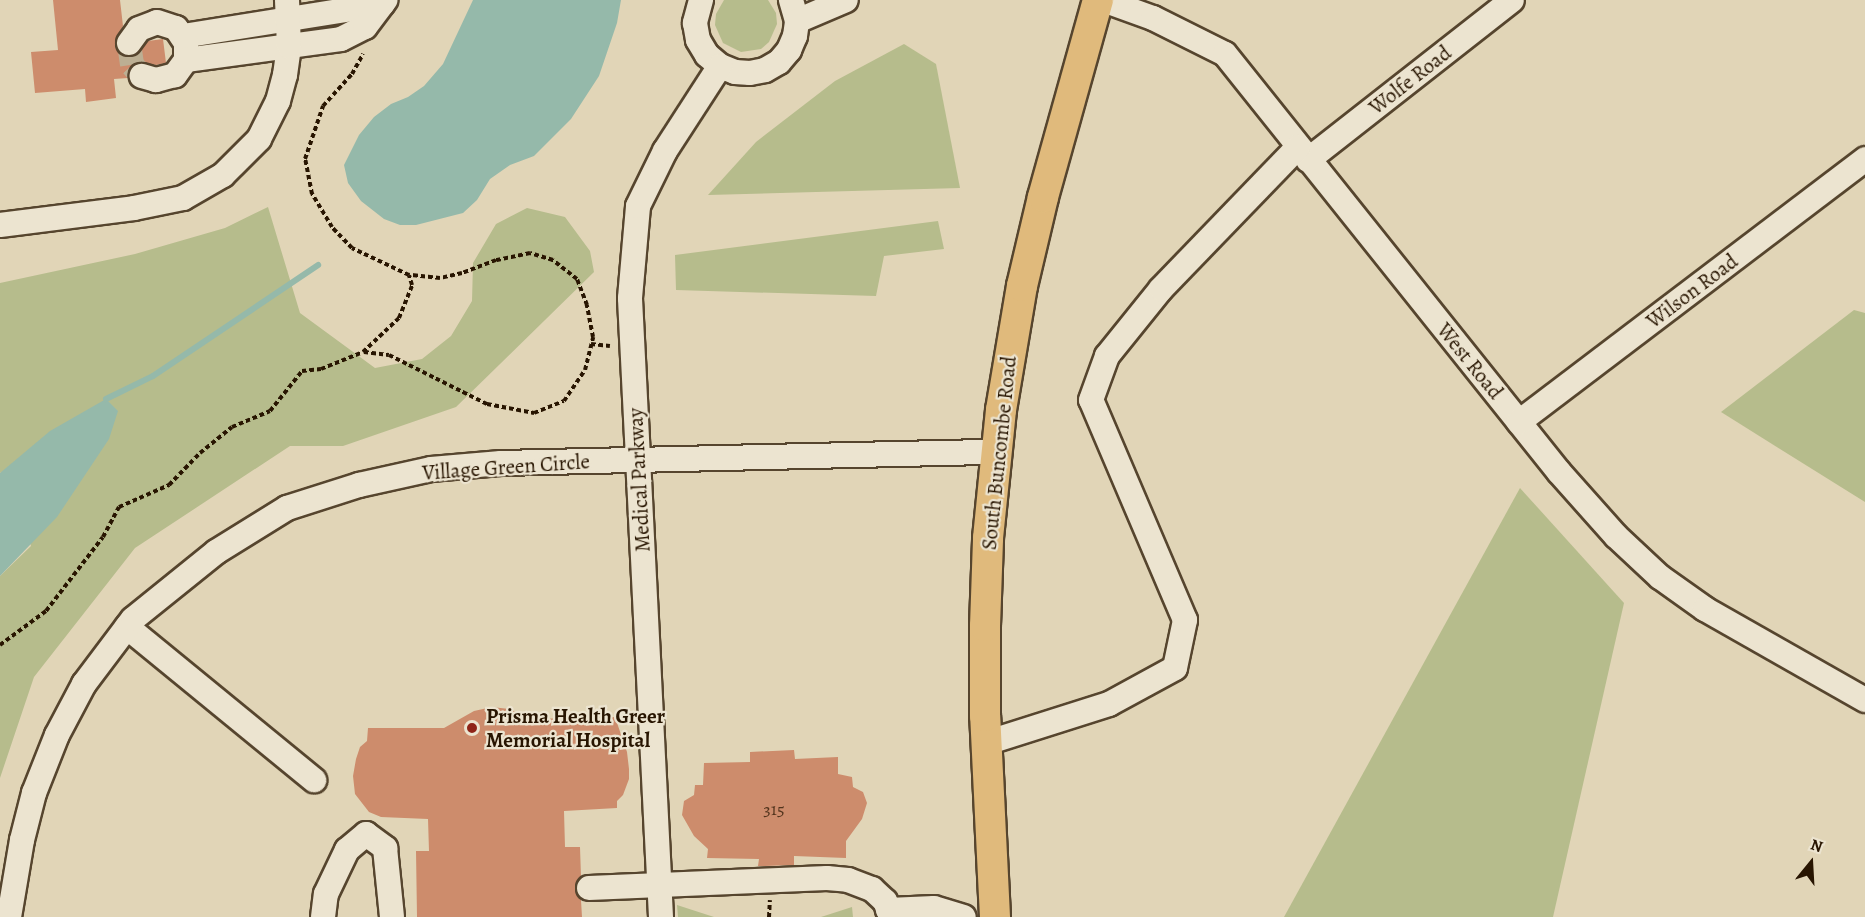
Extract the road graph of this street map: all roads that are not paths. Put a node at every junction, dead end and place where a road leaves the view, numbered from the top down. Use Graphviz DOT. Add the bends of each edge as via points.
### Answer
graph roads {
  1 [pos="701,0"];
  2 [pos="846,0"];
  3 [pos="1101,0"];
  4 [pos="1512,0"];
  5 [pos="383,2"];
  6 [pos="287,10"];
  7 [pos="794,10"];
  8 [pos="183,36"];
  9 [pos="129,43"];
  10 [pos="289,46"];
  11 [pos="186,60"];
  12 [pos="720,66"];
  13 [pos="142,76"];
  14 [pos="1303,154"];
  15 [pos="1865,159"];
  16 [pos="0,225"];
  17 [pos="1519,422"];
  18 [pos="997,452"];
  19 [pos="638,460"];
  20 [pos="127,627"];
  21 [pos="1865,700"];
  22 [pos="986,743"];
  23 [pos="314,780"];
  24 [pos="660,886"];
  25 [pos="589,888"];
  26 [pos="889,913"];
  27 [pos="9,917"];
  28 [pos="323,917"];
  29 [pos="392,917"];
  30 [pos="662,917"];
  31 [pos="964,917"];
  32 [pos="995,917"];
  1 -- 12 [label="street" via="695,23 698,40"];
  2 -- 7 [label="street"];
  3 -- 14 [label="street, West Road" via="1152,18 1225,54"];
  3 -- 18 [label="main road, South Buncombe Road" via="1043,197 1022,286"];
  4 -- 14 [label="street, Wolfe Road"];
  5 -- 6 [label="street"];
  5 -- 10 [label="street" via="365,27 341,39"];
  6 -- 8 [label="street"];
  6 -- 10 [label="street"];
  7 -- 12 [label="street" via="795,36 778,62 765,70 742,73"];
  8 -- 9 [label="street" via="158,22 139,29"];
  8 -- 11 [label="street"];
  10 -- 11 [label="street"];
  10 -- 16 [label="street" via="278,101 259,139 223,174 183,198"];
  11 -- 13 [label="street" via="175,75 166,79"];
  12 -- 19 [label="street, Medical Parkway" via="665,151 638,206 630,298"];
  14 -- 17 [label="street, West Road"];
  14 -- 22 [label="street, Wolfe Road" via="1161,289 1107,356 1091,400 1185,620 1175,668 1109,704"];
  15 -- 17 [label="street, Wilson Road"];
  17 -- 21 [label="street, West Road" via="1616,536 1660,577 1705,609"];
  18 -- 19 [label="street, Village Green Circle"];
  18 -- 22 [label="main road, South Buncombe Road" via="988,538"];
  19 -- 20 [label="street, Village Green Circle" via="431,469 308,501 287,508 216,552"];
  19 -- 24 [label="street, Medical Parkway"];
  20 -- 23 [label="street"];
  20 -- 27 [label="street, Village Green Circle" via="84,684 57,735 34,793"];
  22 -- 32 [label="main road, South Buncombe Road"];
  24 -- 25 [label="street"];
  24 -- 26 [label="street" via="848,880 872,889 885,901"];
  24 -- 30 [label="street, Medical Parkway"];
  26 -- 31 [label="street" via="934,908"];
  28 -- 29 [label="street" via="326,894 347,850 366,834 385,848"];
}
